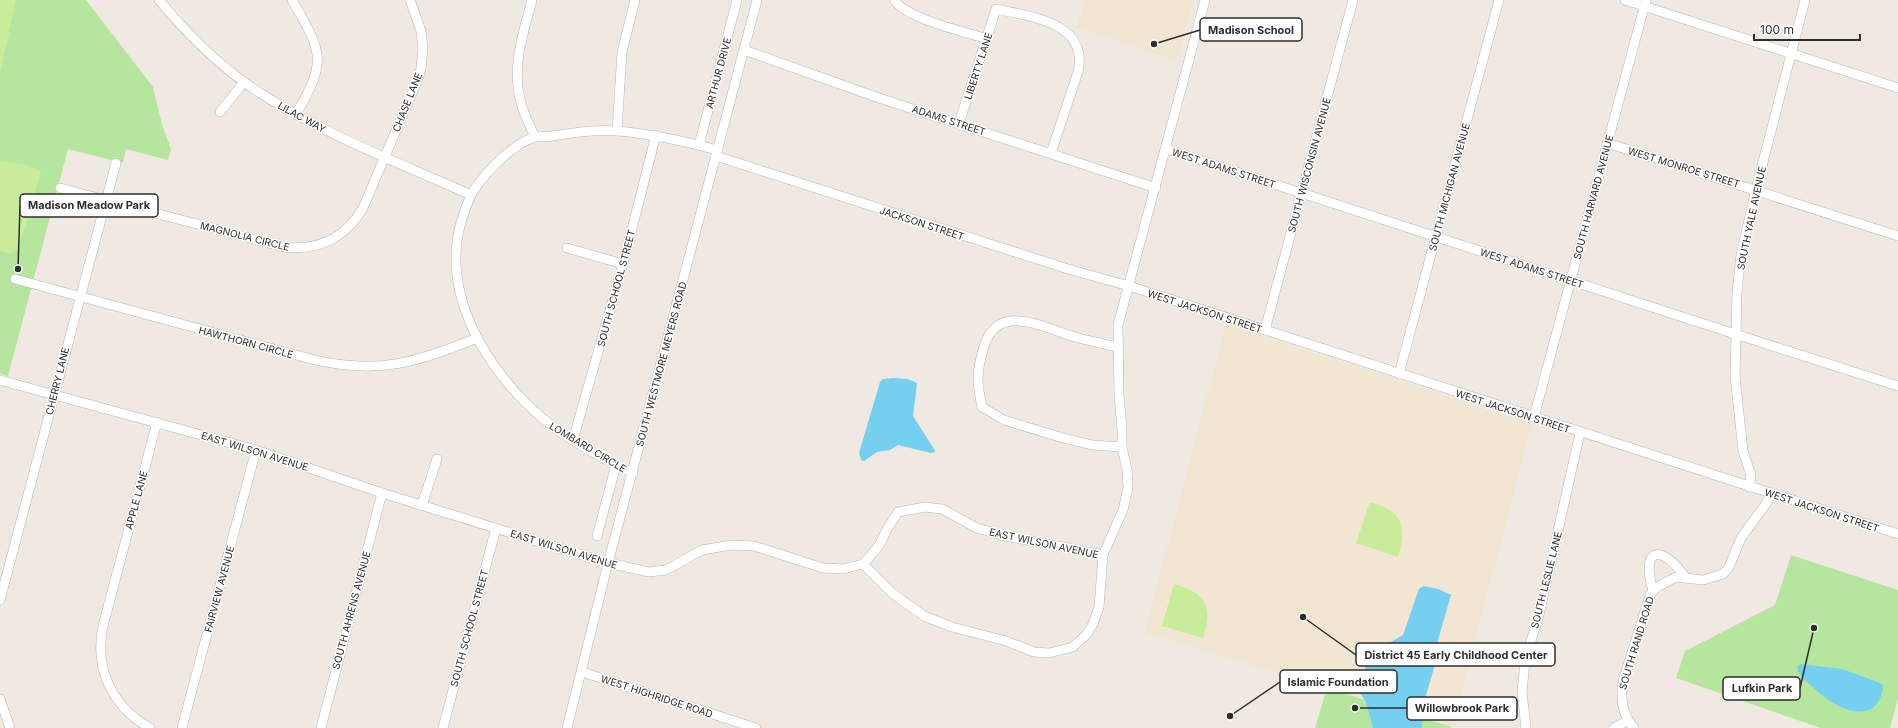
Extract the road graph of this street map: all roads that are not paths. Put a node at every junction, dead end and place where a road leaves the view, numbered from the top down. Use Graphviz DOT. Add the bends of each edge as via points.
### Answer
graph roads {
  1 [pos="159,0"];
  2 [pos="292,0"];
  3 [pos="410,0"];
  4 [pos="532,0"];
  5 [pos="635,0"];
  6 [pos="737,0"];
  7 [pos="757,0"];
  8 [pos="894,0"];
  9 [pos="1205,0"];
  10 [pos="1353,0"];
  11 [pos="1499,0"];
  12 [pos="1625,0"];
  13 [pos="1805,0"];
  14 [pos="1645,3"];
  15 [pos="987,38"];
  16 [pos="744,50"];
  17 [pos="1791,54"];
  18 [pos="244,82"];
  19 [pos="1898,88"];
  20 [pos="220,112"];
  21 [pos="296,114"];
  22 [pos="959,123"];
  23 [pos="617,131"];
  24 [pos="656,135"];
  25 [pos="535,138"];
  26 [pos="1607,143"];
  27 [pos="699,145"];
  28 [pos="1166,149"];
  29 [pos="717,153"];
  30 [pos="1051,153"];
  31 [pos="385,156"];
  32 [pos="116,164"];
  33 [pos="60,188"];
  34 [pos="1156,188"];
  35 [pos="1756,189"];
  36 [pos="1301,193"];
  37 [pos="471,194"];
  38 [pos="106,199"];
  39 [pos="1898,236"];
  40 [pos="1436,237"];
  41 [pos="566,248"];
  42 [pos="623,264"];
  43 [pos="15,279"];
  44 [pos="1570,281"];
  45 [pos="1129,286"];
  46 [pos="80,296"];
  47 [pos="1265,330"];
  48 [pos="1734,334"];
  49 [pos="477,338"];
  50 [pos="1117,346"];
  51 [pos="1399,374"];
  52 [pos="0,380"];
  53 [pos="1898,386"];
  54 [pos="53,394"];
  55 [pos="1534,418"];
  56 [pos="157,422"];
  57 [pos="1580,433"];
  58 [pos="573,440"];
  59 [pos="1122,447"];
  60 [pos="256,450"];
  61 [pos="437,459"];
  62 [pos="616,465"];
  63 [pos="633,473"];
  64 [pos="1749,487"];
  65 [pos="382,493"];
  66 [pos="1773,494"];
  67 [pos="422,505"];
  68 [pos="496,528"];
  69 [pos="1898,534"];
  70 [pos="597,536"];
  71 [pos="1103,555"];
  72 [pos="608,563"];
  73 [pos="863,564"];
  74 [pos="1686,578"];
  75 [pos="1653,591"];
  76 [pos="0,600"];
  77 [pos="582,672"];
  78 [pos="0,699"];
  79 [pos="1627,721"];
  80 [pos="10,728"];
  81 [pos="150,728"];
  82 [pos="182,728"];
  83 [pos="321,728"];
  84 [pos="443,728"];
  85 [pos="567,728"];
  86 [pos="756,728"];
  87 [pos="1526,728"];
  88 [pos="1614,728"];
  89 [pos="1634,728"];
  1 -- 18 [label="street, LILAC WAY" via="199,44"];
  2 -- 21 [label="street" via="311,33 318,62 315,79"];
  3 -- 31 [label="street, CHASE LANE" via="421,31 422,60 415,86"];
  4 -- 25 [label="street" via="520,47 517,77 521,104"];
  5 -- 23 [label="street" via="622,52"];
  6 -- 27 [label="street, ARTHUR DRIVE"];
  7 -- 16 [label="street, SOUTH WESTMORE MEYERS ROAD"];
  8 -- 15 [label="street" via="903,10 916,16"];
  9 -- 28 [label="street"];
  10 -- 36 [label="street, SOUTH WISCONSIN AVENUE"];
  11 -- 40 [label="street, SOUTH MICHIGAN AVENUE"];
  12 -- 14 [label="street"];
  13 -- 17 [label="street, SOUTH YALE AVENUE"];
  14 -- 17 [label="street"];
  14 -- 26 [label="street, SOUTH HARVARD AVENUE"];
  15 -- 22 [label="street, LIBERTY LANE"];
  15 -- 30 [label="street, LIBERTY LANE" via="996,9 1058,26 1077,45 1078,72"];
  16 -- 22 [label="street, ADAMS STREET" via="879,98"];
  16 -- 29 [label="street, SOUTH WESTMORE MEYERS ROAD"];
  17 -- 19 [label="street"];
  17 -- 35 [label="street, SOUTH YALE AVENUE"];
  18 -- 20 [label="street"];
  18 -- 21 [label="street, LILAC WAY"];
  21 -- 31 [label="street, LILAC WAY"];
  22 -- 30 [label="street, ADAMS STREET"];
  23 -- 24 [label="street, LOMBARD CIRCLE"];
  23 -- 25 [label="street, LOMBARD CIRCLE" via="570,133"];
  24 -- 27 [label="street, LOMBARD CIRCLE"];
  24 -- 42 [label="street, SOUTH SCHOOL STREET"];
  25 -- 37 [label="street, LOMBARD CIRCLE" via="499,161 481,179"];
  26 -- 35 [label="street, WEST MONROE STREET"];
  26 -- 44 [label="street, SOUTH HARVARD AVENUE"];
  27 -- 29 [label="street, LOMBARD CIRCLE"];
  28 -- 34 [label="street"];
  28 -- 36 [label="street, WEST ADAMS STREET"];
  29 -- 45 [label="street, JACKSON STREET" via="1068,269"];
  29 -- 63 [label="street, SOUTH WESTMORE MEYERS ROAD"];
  30 -- 34 [label="street, ADAMS STREET"];
  31 -- 37 [label="street, LILAC WAY"];
  31 -- 38 [label="street, MAGNOLIA CIRCLE" via="357,218 339,236 309,247 292,248 272,244"];
  32 -- 38 [label="street, CHERRY LANE"];
  33 -- 38 [label="street, MAGNOLIA CIRCLE"];
  34 -- 45 [label="street"];
  35 -- 39 [label="street, WEST MONROE STREET"];
  35 -- 48 [label="street, SOUTH YALE AVENUE" via="1741,255"];
  36 -- 40 [label="street, WEST ADAMS STREET"];
  36 -- 47 [label="street, SOUTH WISCONSIN AVENUE"];
  37 -- 49 [label="street, LOMBARD CIRCLE" via="459,226 455,259 460,294"];
  38 -- 46 [label="street, CHERRY LANE"];
  40 -- 44 [label="street, WEST ADAMS STREET"];
  40 -- 51 [label="street, SOUTH MICHIGAN AVENUE"];
  41 -- 42 [label="street"];
  42 -- 58 [label="street, SOUTH SCHOOL STREET"];
  43 -- 46 [label="street, HAWTHORN CIRCLE"];
  44 -- 48 [label="street, WEST ADAMS STREET"];
  44 -- 55 [label="street, SOUTH HARVARD AVENUE"];
  45 -- 47 [label="street, WEST JACKSON STREET"];
  45 -- 50 [label="street" via="1118,325"];
  46 -- 49 [label="street, HAWTHORN CIRCLE" via="303,357 348,366 406,363 438,354"];
  46 -- 54 [label="street, CHERRY LANE"];
  47 -- 51 [label="street, WEST JACKSON STREET"];
  48 -- 53 [label="street, WEST ADAMS STREET"];
  48 -- 64 [label="street, SOUTH YALE AVENUE" via="1737,408 1743,451 1751,475"];
  49 -- 58 [label="street, LOMBARD CIRCLE" via="518,395 546,421"];
  50 -- 59 [label="street"];
  50 -- 59 [label="street" via="1013,320 1000,323 986,338 977,375 982,407 1004,420 1081,443"];
  51 -- 55 [label="street, WEST JACKSON STREET"];
  52 -- 54 [label="street, EAST WILSON AVENUE"];
  54 -- 56 [label="street, EAST WILSON AVENUE"];
  54 -- 76 [label="street, CHERRY LANE"];
  55 -- 57 [label="street, WEST JACKSON STREET"];
  56 -- 60 [label="street, EAST WILSON AVENUE"];
  56 -- 81 [label="street, APPLE LANE" via="115,578 100,648 103,670 110,689 123,708"];
  57 -- 64 [label="street, WEST JACKSON STREET"];
  57 -- 87 [label="street, SOUTH LESLIE LANE" via="1539,615 1524,666 1522,692"];
  58 -- 62 [label="street, LOMBARD CIRCLE"];
  59 -- 71 [label="street" via="1128,477 1126,500"];
  60 -- 65 [label="street, EAST WILSON AVENUE"];
  60 -- 82 [label="street, FAIRVIEW AVENUE"];
  61 -- 67 [label="street"];
  62 -- 63 [label="street, LOMBARD CIRCLE"];
  62 -- 70 [label="street"];
  63 -- 72 [label="street, SOUTH WESTMORE MEYERS ROAD"];
  64 -- 66 [label="street, WEST JACKSON STREET"];
  65 -- 67 [label="street, EAST WILSON AVENUE"];
  65 -- 83 [label="street, SOUTH AHRENS AVENUE"];
  66 -- 69 [label="street, WEST JACKSON STREET"];
  66 -- 74 [label="street, SOUTH RAND ROAD" via="1741,538 1729,567 1723,574 1703,580"];
  67 -- 68 [label="street, EAST WILSON AVENUE"];
  68 -- 72 [label="street, EAST WILSON AVENUE"];
  68 -- 84 [label="street, SOUTH SCHOOL STREET"];
  71 -- 73 [label="street, EAST WILSON AVENUE" via="1001,535 977,528 942,510 924,507 898,512 879,546"];
  71 -- 73 [label="street" via="1098,613 1093,624 1073,647 1043,653 952,627 924,616 885,587"];
  72 -- 73 [label="street, EAST WILSON AVENUE" via="649,572 666,570 702,550 742,545 830,569"];
  72 -- 77 [label="street, SOUTH WESTMORE MEYERS ROAD"];
  74 -- 75 [label="street, SOUTH RAND ROAD" via="1676,577"];
  74 -- 75 [label="street" via="1670,559 1652,556 1648,567"];
  75 -- 79 [label="street, SOUTH RAND ROAD" via="1623,681 1621,694"];
  77 -- 85 [label="street, SOUTH WESTMORE MEYERS ROAD"];
  77 -- 86 [label="street, WEST HIGHRIDGE ROAD"];
  78 -- 80 [label="street"];
  79 -- 88 [label="street"];
  79 -- 89 [label="street"];
}
